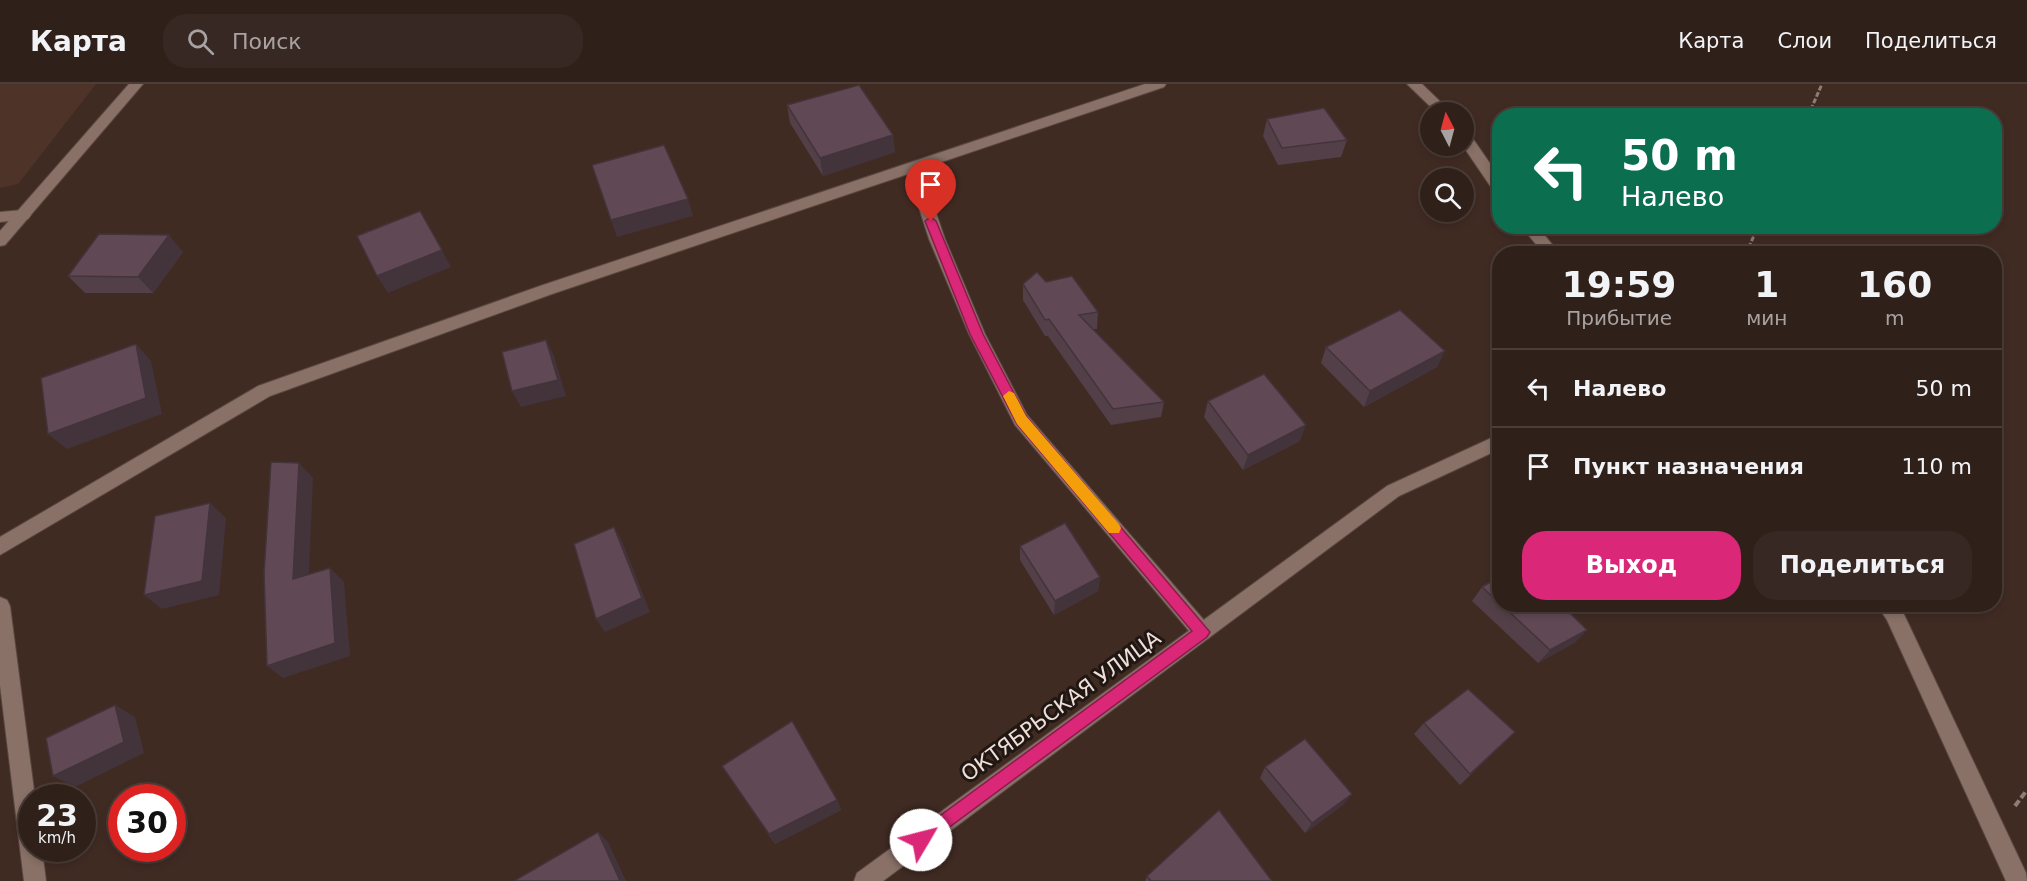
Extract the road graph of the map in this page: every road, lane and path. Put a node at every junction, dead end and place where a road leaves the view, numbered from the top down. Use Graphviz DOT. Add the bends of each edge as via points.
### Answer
graph roads {
  1 [pos="136,84"];
  2 [pos="1158,84"];
  3 [pos="1414,84"];
  4 [pos="1822,84"];
  5 [pos="1433,102"];
  6 [pos="1812,108"];
  7 [pos="1474,151"];
  8 [pos="913,167"];
  9 [pos="1492,177"];
  10 [pos="23,215"];
  11 [pos="0,217"];
  12 [pos="1535,234"];
  13 [pos="0,241"];
  14 [pos="1546,246"];
  15 [pos="1492,445"];
  16 [pos="0,547"];
  17 [pos="0,606"];
  18 [pos="1892,612"];
  19 [pos="1202,632"];
  20 [pos="35,881"];
  21 [pos="865,881"];
  22 [pos="2018,881"];
  1 -- 10 [label="street"];
  2 -- 8 [label="street"];
  3 -- 5 [label="street"];
  4 -- 6 [label="path"];
  7 -- 9 [label="street"];
  8 -- 16 [label="street" via="546,290 264,391"];
  8 -- 19 [label="street" via="937,239 977,334 1021,420"];
  10 -- 11 [label="street"];
  10 -- 13 [label="street"];
  12 -- 14 [label="street"];
  15 -- 19 [label="street, ОКТЯБРЬСКАЯ УЛИЦА" via="1393,491"];
  17 -- 20 [label="street"];
  18 -- 22 [label="street"];
  19 -- 21 [label="street, ОКТЯБРЬСКАЯ УЛИЦА"];
}
